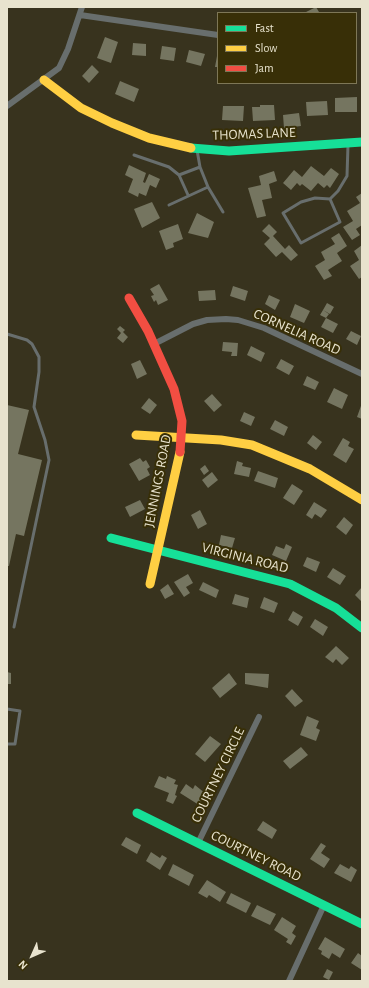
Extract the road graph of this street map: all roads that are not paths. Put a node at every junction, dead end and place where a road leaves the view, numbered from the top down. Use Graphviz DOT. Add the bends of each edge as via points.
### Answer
graph roads {
  1 [pos="82,7"];
  2 [pos="80,15"];
  3 [pos="217,35"];
  4 [pos="44,80"];
  5 [pos="7,106"];
  6 [pos="362,142"];
  7 [pos="348,143"];
  8 [pos="196,148"];
  9 [pos="134,155"];
  10 [pos="200,167"];
  11 [pos="179,175"];
  12 [pos="208,187"];
  13 [pos="188,195"];
  14 [pos="330,199"];
  15 [pos="169,205"];
  16 [pos="223,212"];
  17 [pos="129,298"];
  18 [pos="7,334"];
  19 [pos="154,344"];
  20 [pos="362,374"];
  21 [pos="136,435"];
  22 [pos="182,438"];
  23 [pos="362,500"];
  24 [pos="111,538"];
  25 [pos="158,551"];
  26 [pos="150,584"];
  27 [pos="14,627"];
  28 [pos="362,628"];
  29 [pos="7,709"];
  30 [pos="259,717"];
  31 [pos="7,744"];
  32 [pos="137,813"];
  33 [pos="198,843"];
  34 [pos="324,905"];
  35 [pos="362,924"];
  36 [pos="289,981"];
  1 -- 2 [label="street"];
  2 -- 3 [label="street"];
  2 -- 4 [label="street" via="62,63"];
  4 -- 5 [label="street"];
  4 -- 8 [label="street, THOMAS LANE" via="81,108 112,123 149,138"];
  6 -- 7 [label="street, THOMAS LANE"];
  7 -- 8 [label="street, THOMAS LANE" via="229,151"];
  7 -- 14 [label="lane" via="347,176"];
  8 -- 10 [label="lane"];
  9 -- 11 [label="lane" via="170,167"];
  10 -- 11 [label="lane"];
  10 -- 12 [label="lane"];
  11 -- 13 [label="lane"];
  12 -- 13 [label="lane"];
  12 -- 16 [label="lane"];
  13 -- 15 [label="lane"];
  14 -- 14 [label="lane" via="315,198 301,202 283,213 302,244 340,222"];
  17 -- 19 [label="street, JENNINGS ROAD"];
  18 -- 27 [label="lane" via="27,340 40,357 34,406 49,460"];
  19 -- 20 [label="street, CORNELIA ROAD" via="193,324 218,319 232,320 264,328"];
  19 -- 22 [label="street, JENNINGS ROAD" via="174,389 182,421"];
  21 -- 22 [label="street"];
  22 -- 23 [label="street" via="252,445 310,469"];
  22 -- 25 [label="street, JENNINGS ROAD"];
  24 -- 25 [label="street, VIRGINIA ROAD"];
  25 -- 26 [label="street, JENNINGS ROAD"];
  25 -- 28 [label="street, VIRGINIA ROAD" via="290,584 336,608"];
  29 -- 31 [label="lane" via="20,711 15,744"];
  30 -- 33 [label="street, COURTNEY CIRCLE"];
  32 -- 33 [label="street, COURTNEY ROAD"];
  33 -- 34 [label="street, COURTNEY ROAD"];
  34 -- 35 [label="street, COURTNEY ROAD"];
  34 -- 36 [label="street"];
}
